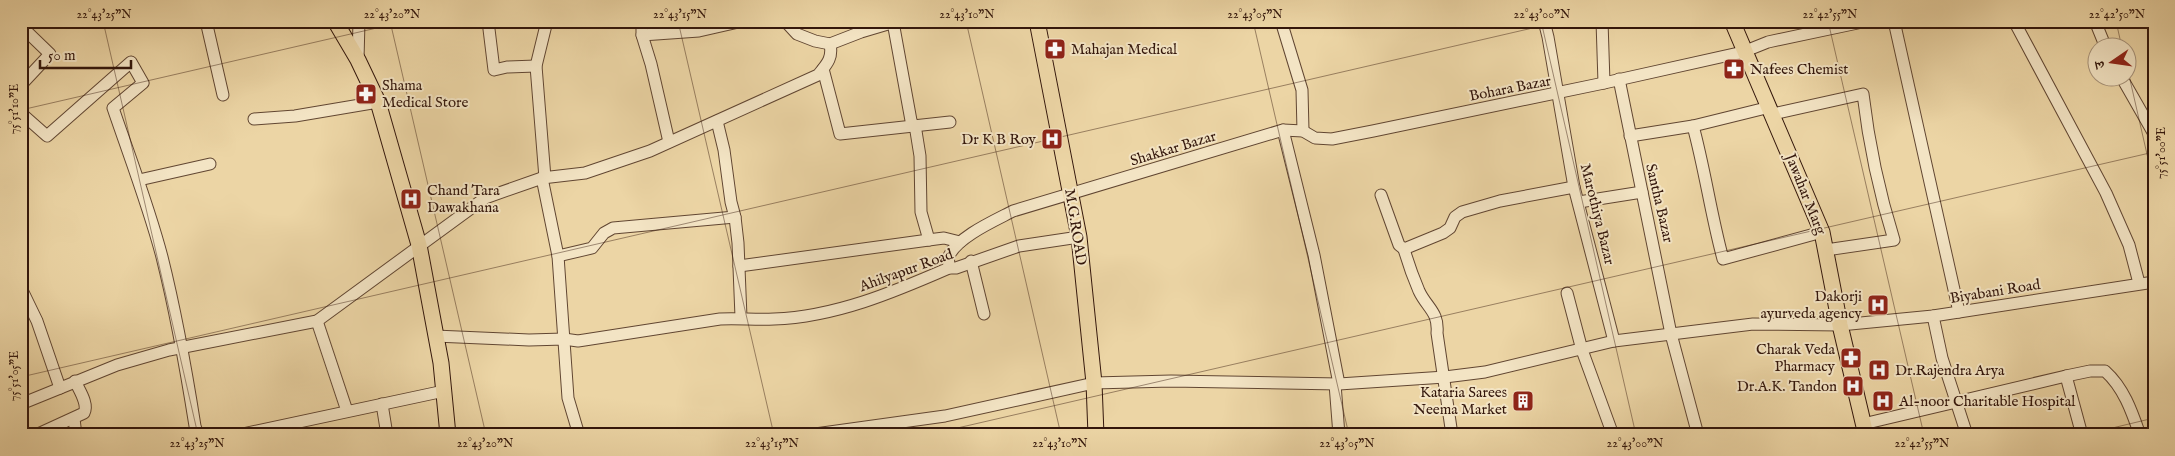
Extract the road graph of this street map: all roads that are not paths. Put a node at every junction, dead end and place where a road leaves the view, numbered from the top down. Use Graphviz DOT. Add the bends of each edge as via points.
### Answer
graph roads {
  1 [pos="206,21"];
  2 [pos="335,21"];
  3 [pos="359,21"];
  4 [pos="488,21"];
  5 [pos="547,21"];
  6 [pos="642,21"];
  7 [pos="743,21"];
  8 [pos="785,21"];
  9 [pos="1037,21"];
  10 [pos="1281,21"];
  11 [pos="1544,21"];
  12 [pos="1602,21"];
  13 [pos="1732,21"];
  14 [pos="1867,21"];
  15 [pos="1894,21"];
  16 [pos="2014,21"];
  17 [pos="2095,21"];
  18 [pos="896,22"];
  19 [pos="21,26"];
  20 [pos="642,35"];
  21 [pos="2102,38"];
  22 [pos="830,44"];
  23 [pos="1743,52"];
  24 [pos="358,60"];
  25 [pos="536,66"];
  26 [pos="823,69"];
  27 [pos="1619,79"];
  28 [pos="1604,83"];
  29 [pos="21,85"];
  30 [pos="2128,88"];
  31 [pos="1558,93"];
  32 [pos="223,95"];
  33 [pos="378,102"];
  34 [pos="1771,111"];
  35 [pos="21,113"];
  36 [pos="254,119"];
  37 [pos="717,122"];
  38 [pos="950,122"];
  39 [pos="914,125"];
  40 [pos="1693,126"];
  41 [pos="1283,130"];
  42 [pos="1303,131"];
  43 [pos="2154,134"];
  44 [pos="1630,136"];
  45 [pos="669,142"];
  46 [pos="210,164"];
  47 [pos="544,178"];
  48 [pos="138,180"];
  49 [pos="1574,187"];
  50 [pos="1642,192"];
  51 [pos="1071,195"];
  52 [pos="1381,195"];
  53 [pos="1579,202"];
  54 [pos="735,217"];
  55 [pos="1822,232"];
  56 [pos="1079,236"];
  57 [pos="929,240"];
  58 [pos="960,242"];
  59 [pos="419,245"];
  60 [pos="1404,250"];
  61 [pos="1826,250"];
  62 [pos="558,256"];
  63 [pos="971,261"];
  64 [pos="739,266"];
  65 [pos="949,268"];
  66 [pos="2154,282"];
  67 [pos="2138,283"];
  68 [pos="21,288"];
  69 [pos="1567,293"];
  70 [pos="1959,312"];
  71 [pos="984,314"];
  72 [pos="1933,316"];
  73 [pos="741,317"];
  74 [pos="317,321"];
  75 [pos="1840,325"];
  76 [pos="1671,334"];
  77 [pos="435,336"];
  78 [pos="564,339"];
  79 [pos="1614,341"];
  80 [pos="182,346"];
  81 [pos="1582,350"];
  82 [pos="2066,376"];
  83 [pos="1445,377"];
  84 [pos="75,381"];
  85 [pos="1094,383"];
  86 [pos="1337,384"];
  87 [pos="60,388"];
  88 [pos="444,391"];
  89 [pos="1956,401"];
  90 [pos="21,404"];
  91 [pos="382,404"];
  92 [pos="347,411"];
  93 [pos="74,419"];
  94 [pos="1865,429"];
  95 [pos="840,433"];
  96 [pos="36,435"];
  97 [pos="76,435"];
  98 [pos="198,435"];
  99 [pos="238,435"];
  100 [pos="387,435"];
  101 [pos="448,435"];
  102 [pos="579,435"];
  103 [pos="808,435"];
  104 [pos="1096,435"];
  105 [pos="1339,435"];
  106 [pos="1452,435"];
  107 [pos="1613,435"];
  108 [pos="1698,435"];
  109 [pos="1967,435"];
  110 [pos="2082,435"];
  111 [pos="2140,435"];
  1 -- 32 [label="street"];
  2 -- 24 [label="main road"];
  3 -- 24 [label="street"];
  4 -- 25 [label="street" via="494,70"];
  5 -- 25 [label="street"];
  6 -- 20 [label="street"];
  7 -- 20 [label="street" via="699,31"];
  8 -- 22 [label="street" via="796,34"];
  9 -- 51 [label="main road, M.G.ROAD"];
  10 -- 42 [label="street" via="1302,90"];
  11 -- 31 [label="street, Marothiya Bazar"];
  12 -- 28 [label="street"];
  13 -- 23 [label="main road, Jawahar Marg"];
  14 -- 23 [label="street, Bohara Bazar" via="1768,42"];
  15 -- 70 [label="street"];
  16 -- 67 [label="street" via="2106,193 2129,245"];
  17 -- 21 [label="street"];
  18 -- 22 [label="street"];
  18 -- 39 [label="street"];
  19 -- 29 [label="street" via="50,54"];
  20 -- 45 [label="street"];
  22 -- 26 [label="street" via="832,52"];
  23 -- 27 [label="street, Bohara Bazar"];
  23 -- 34 [label="main road, Jawahar Marg"];
  24 -- 33 [label="main road"];
  25 -- 47 [label="street"];
  26 -- 37 [label="street" via="818,75"];
  26 -- 39 [label="street" via="840,134"];
  27 -- 28 [label="street, Bohara Bazar"];
  27 -- 44 [label="street, Santha Bazar"];
  28 -- 31 [label="street, Bohara Bazar"];
  30 -- 43 [label="street"];
  31 -- 42 [label="street, Bohara Bazar" via="1332,138 1315,138"];
  31 -- 49 [label="street, Marothiya Bazar"];
  33 -- 36 [label="street" via="295,116"];
  33 -- 59 [label="main road"];
  34 -- 40 [label="street"];
  34 -- 55 [label="main road, Jawahar Marg"];
  34 -- 61 [label="street" via="1864,94 1878,187 1894,240"];
  35 -- 48 [label="street" via="48,136 131,62 143,82 112,108"];
  37 -- 45 [label="street"];
  37 -- 54 [label="street"];
  38 -- 39 [label="street"];
  39 -- 57 [label="street" via="920,156 921,212"];
  40 -- 44 [label="street"];
  40 -- 55 [label="street" via="1723,259"];
  41 -- 42 [label="street, Bohara Bazar"];
  41 -- 51 [label="street, Shakkar Bazar"];
  41 -- 86 [label="street" via="1314,255"];
  44 -- 50 [label="street, Santha Bazar"];
  45 -- 47 [label="street" via="586,173"];
  46 -- 48 [label="street"];
  47 -- 59 [label="street" via="485,198"];
  47 -- 62 [label="street"];
  48 -- 80 [label="street" via="162,257"];
  49 -- 53 [label="street, Marothiya Bazar"];
  49 -- 60 [label="street" via="1462,212 1443,233"];
  50 -- 53 [label="street"];
  50 -- 76 [label="street, Santha Bazar"];
  51 -- 56 [label="main road, M.G.ROAD"];
  51 -- 58 [label="street, Shakkar Bazar" via="1013,211"];
  52 -- 60 [label="street" via="1398,245"];
  53 -- 79 [label="street, Marothiya Bazar"];
  54 -- 62 [label="street" via="612,228 592,248"];
  54 -- 64 [label="street"];
  55 -- 61 [label="main road, Jawahar Marg"];
  56 -- 63 [label="street, Ahilyapur Road" via="1020,246"];
  56 -- 85 [label="main road, M.G.ROAD"];
  57 -- 58 [label="street" via="944,238"];
  57 -- 64 [label="street"];
  58 -- 65 [label="street" via="949,256"];
  59 -- 74 [label="street"];
  59 -- 77 [label="main road"];
  60 -- 83 [label="street" via="1419,291 1434,311 1438,323"];
  61 -- 75 [label="main road, Jawahar Marg"];
  62 -- 78 [label="street"];
  63 -- 65 [label="street, Ahilyapur Road"];
  63 -- 71 [label="street"];
  64 -- 73 [label="street"];
  65 -- 73 [label="street, Ahilyapur Road" via="853,305 774,319"];
  66 -- 67 [label="street, Biyabani Road"];
  67 -- 70 [label="street, Biyabani Road"];
  68 -- 87 [label="street" via="37,322"];
  69 -- 81 [label="street"];
  70 -- 72 [label="street, Biyabani Road"];
  72 -- 75 [label="street, Biyabani Road"];
  72 -- 89 [label="street"];
  73 -- 78 [label="street, Ahilyapur Road" via="578,341"];
  74 -- 80 [label="street"];
  74 -- 92 [label="street"];
  75 -- 76 [label="street, Biyabani Road" via="1753,324"];
  75 -- 94 [label="main road, Jawahar Marg"];
  76 -- 79 [label="street, Biyabani Road"];
  76 -- 108 [label="street, Santha Bazar"];
  77 -- 78 [label="street, Ahilyapur Road"];
  77 -- 88 [label="main road"];
  78 -- 102 [label="street" via="568,398"];
  79 -- 81 [label="street, Biyabani Road"];
  80 -- 84 [label="street" via="117,364"];
  80 -- 98 [label="street"];
  81 -- 83 [label="street, Biyabani Road" via="1485,372"];
  81 -- 107 [label="street"];
  82 -- 89 [label="street"];
  82 -- 110 [label="street"];
  82 -- 111 [label="street" via="2090,371 2106,372 2123,394"];
  83 -- 86 [label="street, Biyabani Road"];
  83 -- 106 [label="street"];
  84 -- 87 [label="street"];
  84 -- 93 [label="street" via="86,410"];
  85 -- 86 [label="street, Biyabani Road"];
  85 -- 95 [label="street, Biyabani Road" via="946,416"];
  85 -- 104 [label="main road, M.G.ROAD"];
  86 -- 105 [label="street"];
  87 -- 90 [label="street"];
  88 -- 91 [label="street"];
  88 -- 101 [label="main road"];
  89 -- 94 [label="street"];
  89 -- 109 [label="street"];
  91 -- 92 [label="street"];
  91 -- 100 [label="street"];
  92 -- 99 [label="street"];
  93 -- 96 [label="street"];
  93 -- 97 [label="street"];
  95 -- 103 [label="street, Biyabani Road"];
}
